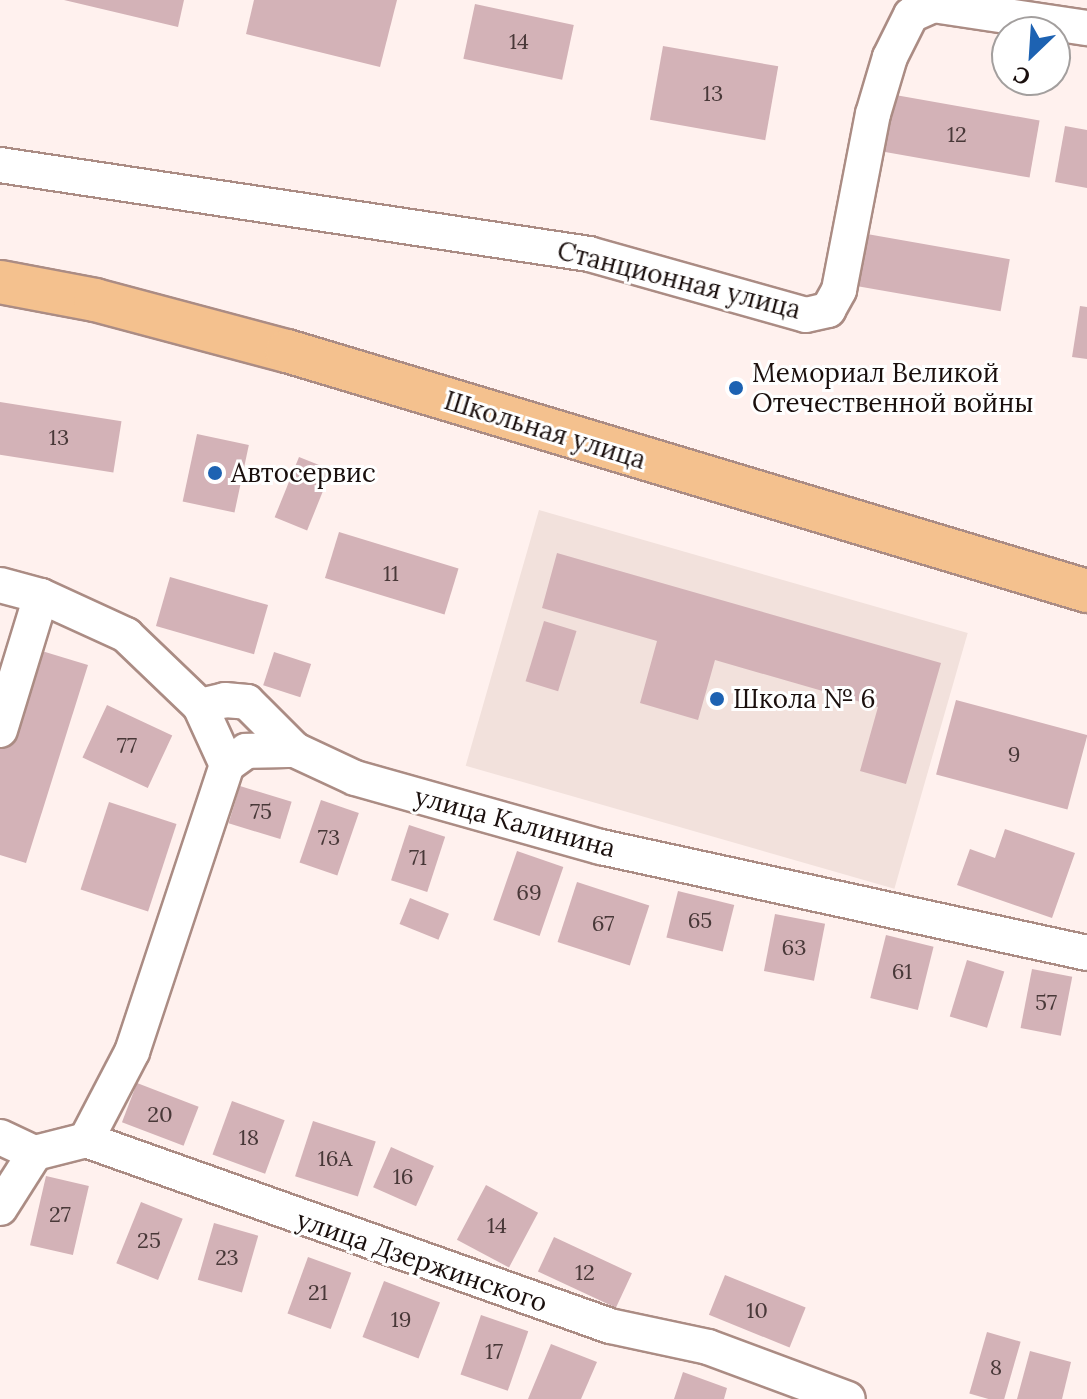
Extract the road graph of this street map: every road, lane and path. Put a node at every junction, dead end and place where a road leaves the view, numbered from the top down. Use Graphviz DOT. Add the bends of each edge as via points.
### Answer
graph roads {
  1 [pos="1087,28"];
  2 [pos="0,165"];
  3 [pos="0,282"];
  4 [pos="0,585"];
  5 [pos="1087,591"];
  6 [pos="41,596"];
  7 [pos="200,706"];
  8 [pos="0,730"];
  9 [pos="295,750"];
  10 [pos="227,765"];
  11 [pos="1087,953"];
  12 [pos="0,1137"];
  13 [pos="86,1140"];
  14 [pos="35,1153"];
  15 [pos="0,1208"];
  16 [pos="848,1399"];
  1 -- 2 [label="street, Станционная улица" via="933,5 911,15 890,57 873,114 839,290 828,310 806,315 589,254"];
  3 -- 5 [label="main road, Школьная улица" via="95,300 287,351"];
  4 -- 6 [label="street"];
  6 -- 7 [label="street" via="126,635"];
  6 -- 8 [label="street"];
  7 -- 9 [label="street, улица Калинина" via="247,702"];
  7 -- 10 [label="street"];
  9 -- 10 [label="street" via="246,751"];
  9 -- 11 [label="street, улица Калинина" via="355,778 601,847"];
  10 -- 13 [label="street" via="132,1052"];
  12 -- 14 [label="street"];
  13 -- 14 [label="street"];
  13 -- 16 [label="street, улица Дзержинского" via="610,1326 708,1347"];
  14 -- 15 [label="street"];
}
